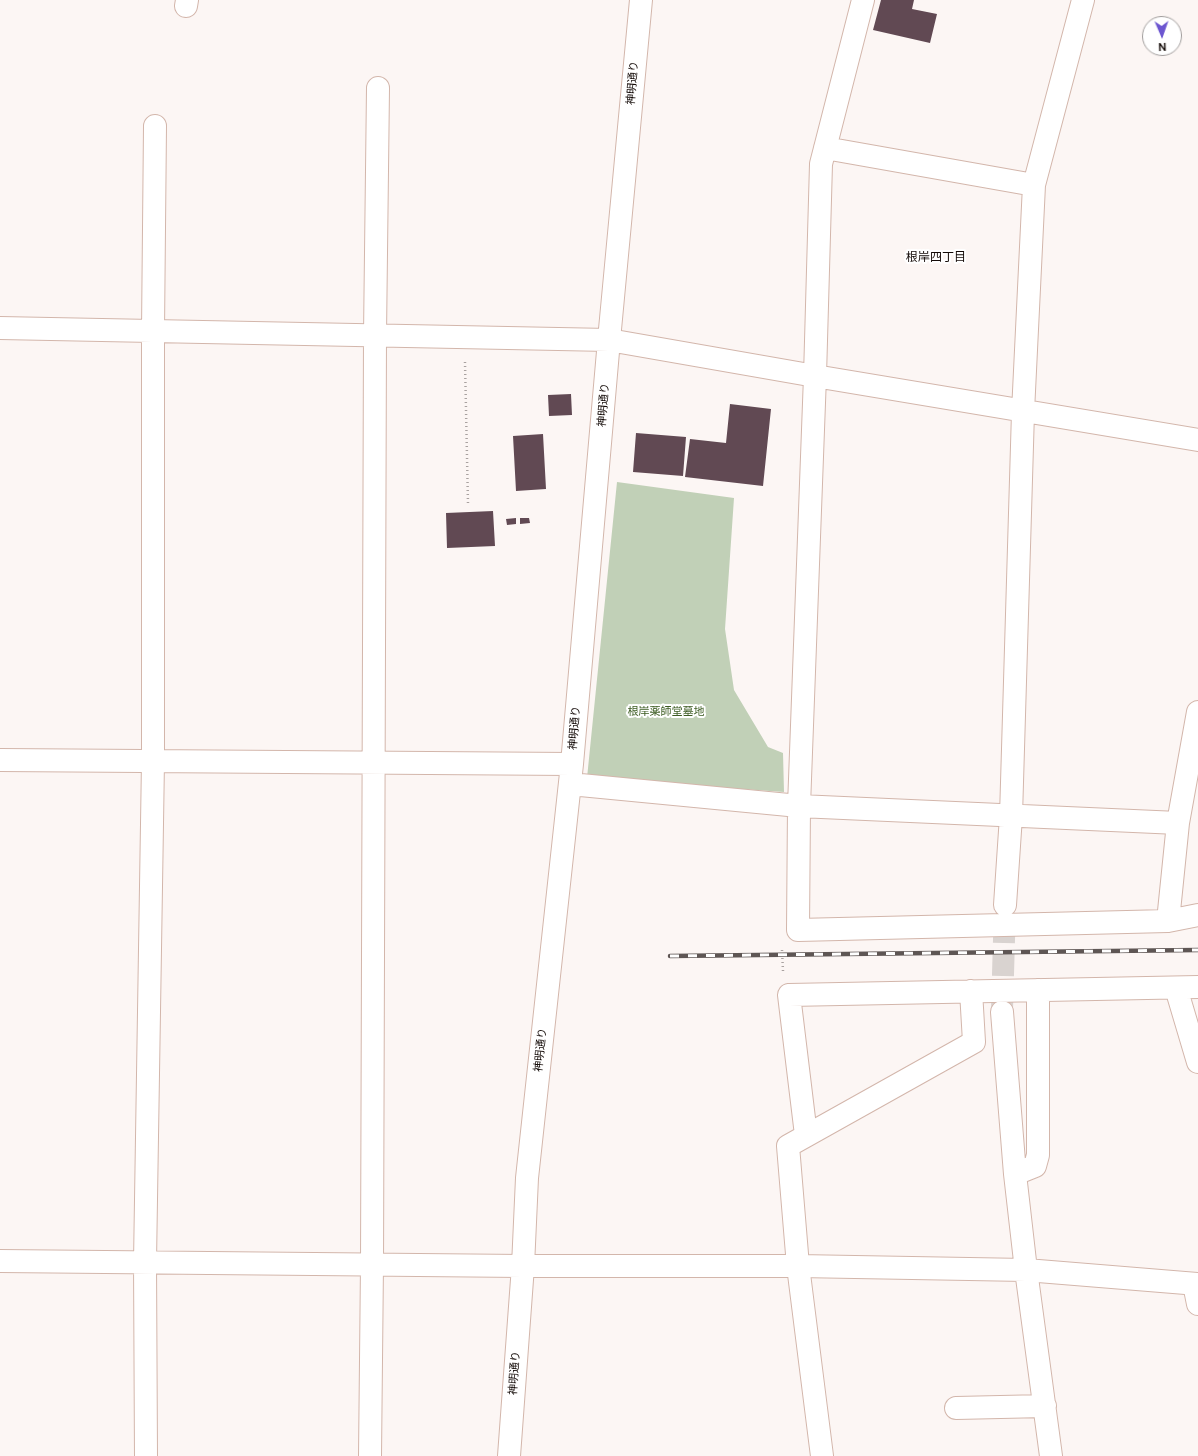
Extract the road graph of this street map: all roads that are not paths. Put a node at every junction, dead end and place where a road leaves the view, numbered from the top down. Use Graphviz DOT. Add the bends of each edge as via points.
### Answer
graph roads {
  1 [pos="641,0"];
  2 [pos="863,0"];
  3 [pos="1083,0"];
  4 [pos="378,88"];
  5 [pos="155,126"];
  6 [pos="825,148"];
  7 [pos="1034,185"];
  8 [pos="0,328"];
  9 [pos="153,330"];
  10 [pos="375,335"];
  11 [pos="609,340"];
  12 [pos="815,376"];
  13 [pos="1023,412"];
  14 [pos="1198,440"];
  15 [pos="1198,712"];
  16 [pos="0,760"];
  17 [pos="153,761"];
  18 [pos="374,762"];
  19 [pos="571,774"];
  20 [pos="799,806"];
  21 [pos="1012,816"];
  22 [pos="1178,823"];
  23 [pos="1005,904"];
  24 [pos="1198,915"];
  25 [pos="1168,921"];
  26 [pos="1176,988"];
  27 [pos="1198,988"];
  28 [pos="1038,990"];
  29 [pos="971,991"];
  30 [pos="1002,1012"];
  31 [pos="1198,1062"];
  32 [pos="806,1136"];
  33 [pos="1015,1174"];
  34 [pos="0,1261"];
  35 [pos="145,1262"];
  36 [pos="372,1264"];
  37 [pos="523,1266"];
  38 [pos="798,1266"];
  39 [pos="1026,1270"];
  40 [pos="1197,1290"];
  41 [pos="1045,1406"];
  42 [pos="956,1408"];
  43 [pos="146,1456"];
  44 [pos="370,1456"];
  45 [pos="509,1456"];
  46 [pos="822,1456"];
  47 [pos="1051,1456"];
  1 -- 11 [label="street, 神明通り"];
  2 -- 6 [label="street"];
  3 -- 7 [label="street"];
  4 -- 10 [label="street"];
  5 -- 9 [label="street"];
  6 -- 7 [label="street"];
  6 -- 12 [label="street" via="821,164"];
  7 -- 13 [label="street"];
  8 -- 9 [label="street"];
  9 -- 10 [label="street"];
  9 -- 17 [label="street"];
  10 -- 11 [label="street"];
  10 -- 18 [label="street"];
  11 -- 12 [label="street"];
  11 -- 19 [label="street, 神明通り"];
  12 -- 13 [label="street"];
  12 -- 20 [label="street"];
  13 -- 14 [label="street"];
  13 -- 21 [label="street"];
  15 -- 22 [label="street"];
  16 -- 17 [label="street"];
  17 -- 18 [label="street"];
  17 -- 35 [label="street"];
  18 -- 19 [label="street"];
  18 -- 36 [label="street"];
  19 -- 20 [label="street"];
  19 -- 37 [label="street, 神明通り" via="527,1178"];
  20 -- 21 [label="street"];
  20 -- 25 [label="street" via="798,930"];
  21 -- 22 [label="street"];
  21 -- 23 [label="street"];
  22 -- 25 [label="street"];
  24 -- 25 [label="street"];
  26 -- 27 [label="street"];
  26 -- 28 [label="street"];
  26 -- 31 [label="street"];
  28 -- 29 [label="street"];
  28 -- 33 [label="street" via="1038,1155 1035,1166"];
  29 -- 32 [label="street" via="974,1042"];
  29 -- 32 [label="street" via="789,995"];
  30 -- 33 [label="street"];
  32 -- 38 [label="street" via="788,1146"];
  33 -- 39 [label="street"];
  34 -- 35 [label="street"];
  35 -- 36 [label="street"];
  35 -- 43 [label="street"];
  36 -- 37 [label="street"];
  36 -- 44 [label="street"];
  37 -- 38 [label="street"];
  37 -- 45 [label="street, 神明通り"];
  38 -- 39 [label="street"];
  38 -- 46 [label="street"];
  39 -- 40 [label="street"];
  39 -- 41 [label="street"];
  41 -- 42 [label="street"];
  41 -- 47 [label="street"];
}
